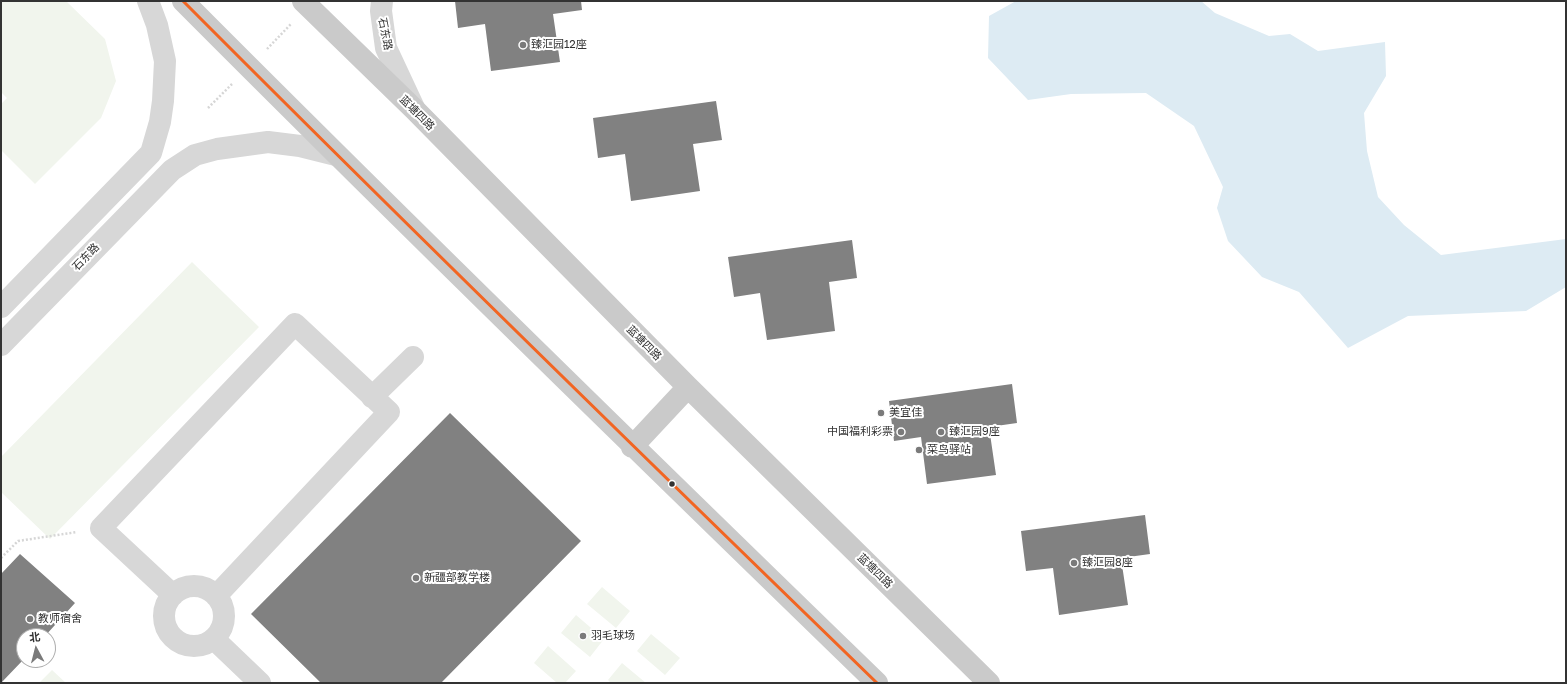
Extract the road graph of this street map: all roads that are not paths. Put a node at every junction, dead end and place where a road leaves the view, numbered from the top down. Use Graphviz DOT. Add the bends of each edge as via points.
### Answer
graph roads {
  1 [pos="148,1"];
  2 [pos="183,1"];
  3 [pos="303,1"];
  4 [pos="382,1"];
  5 [pos="414,109"];
  6 [pos="336,155"];
  7 [pos="1,307"];
  8 [pos="1,345"];
  9 [pos="413,357"];
  10 [pos="688,387"];
  11 [pos="372,397"];
  12 [pos="632,446"];
  13 [pos="173,595"];
  14 [pos="216,596"];
  15 [pos="214,639"];
  16 [pos="260,683"];
  17 [pos="877,683"];
  18 [pos="989,683"];
  1 -- 7 [label="street" via="157,25 165,61 160,122 151,153"];
  2 -- 6 [label="main road"];
  3 -- 5 [label="main road, 蓝塘四路"];
  4 -- 5 [label="street, 石东路" via="386,48"];
  5 -- 10 [label="main road, 蓝塘四路"];
  6 -- 8 [label="street, 石东路" via="300,146 268,142 217,149 196,155 172,170"];
  6 -- 12 [label="main road"];
  9 -- 11 [label="street"];
  10 -- 12 [label="main road"];
  10 -- 18 [label="main road, 蓝塘四路"];
  11 -- 13 [label="street" via="295,324 101,528"];
  11 -- 14 [label="street" via="389,412"];
  12 -- 17 [label="main road"];
  13 -- 14 [label="street" via="180,590 195,587 209,590"];
  13 -- 15 [label="street" via="164,613 169,633 185,645 205,644"];
  14 -- 15 [label="street" via="225,613 220,632"];
  15 -- 16 [label="street"];
}
